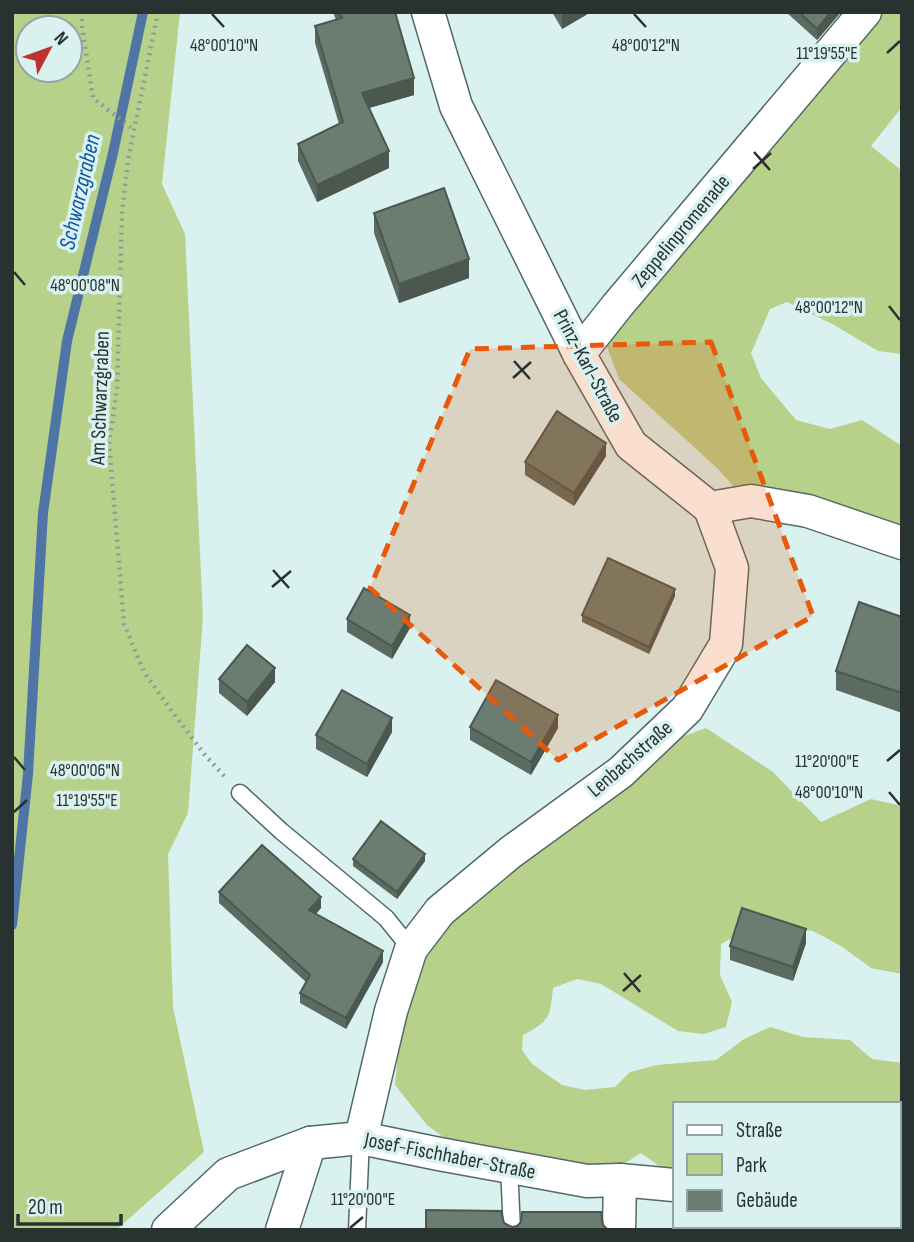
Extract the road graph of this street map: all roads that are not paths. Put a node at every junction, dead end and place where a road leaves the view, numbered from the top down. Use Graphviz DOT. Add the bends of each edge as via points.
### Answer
graph roads {
  1 [pos="428,12"];
  2 [pos="865,12"];
  3 [pos="579,354"];
  4 [pos="709,508"];
  5 [pos="902,543"];
  6 [pos="240,793"];
  7 [pos="411,949"];
  8 [pos="361,1138"];
  9 [pos="310,1143"];
  10 [pos="509,1167"];
  11 [pos="620,1180"];
  12 [pos="673,1185"];
  13 [pos="169,1230"];
  14 [pos="282,1230"];
  15 [pos="357,1230"];
  16 [pos="512,1230"];
  17 [pos="619,1230"];
  1 -- 3 [label="street, Prinz-Karl-Straße" via="456,106"];
  2 -- 3 [label="street, Zeppelinpromenade"];
  3 -- 4 [label="street, Prinz-Karl-Straße" via="631,446"];
  4 -- 5 [label="street" via="751,501 808,511"];
  4 -- 7 [label="street, Lenbachstraße" via="733,568 726,643 687,709 621,772 511,852 440,911"];
  6 -- 7 [label="lane" via="386,918"];
  7 -- 8 [label="street, Lenbachstraße"];
  8 -- 9 [label="street, Josef-Fischhaber-Straße"];
  8 -- 10 [label="street, Josef-Fischhaber-Straße"];
  8 -- 15 [label="lane"];
  9 -- 13 [label="street, Josef-Fischhaber-Straße" via="228,1174"];
  9 -- 14 [label="street"];
  10 -- 11 [label="street, Josef-Fischhaber-Straße" via="587,1181"];
  10 -- 16 [label="lane"];
  11 -- 12 [label="street, Josef-Fischhaber-Straße"];
  11 -- 17 [label="street"];
}
